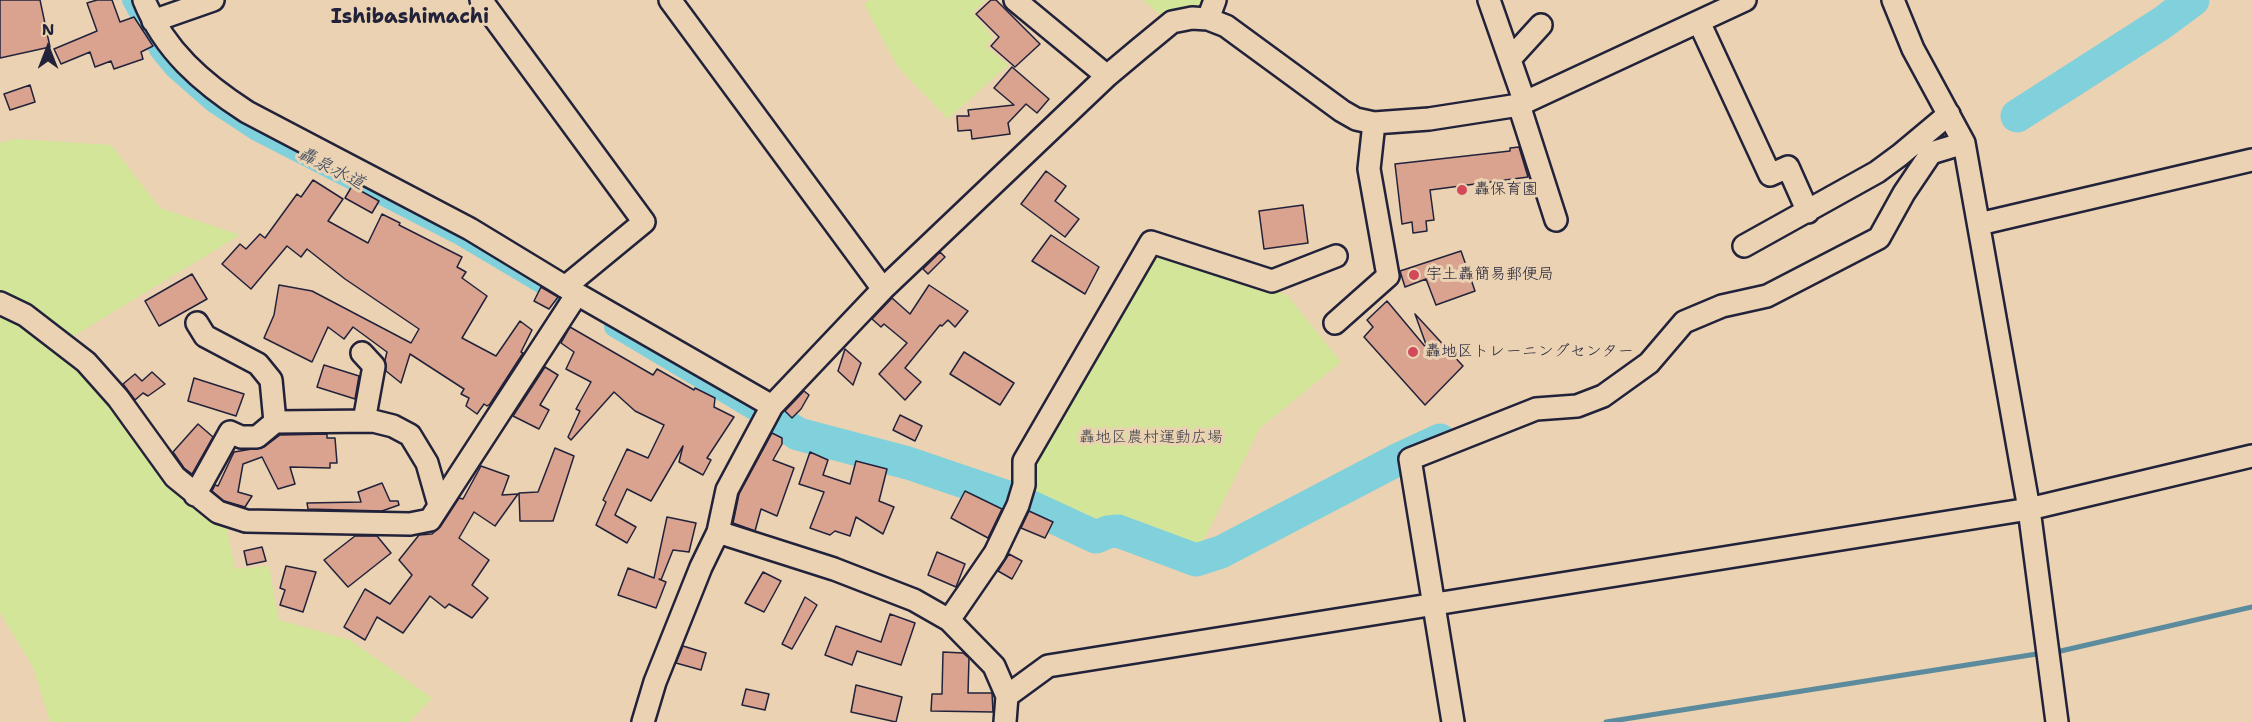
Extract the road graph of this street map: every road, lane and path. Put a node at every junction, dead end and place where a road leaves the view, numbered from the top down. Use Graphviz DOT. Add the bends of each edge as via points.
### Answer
graph roads {
  1 [pos="144,0"];
  2 [pos="213,0"];
  3 [pos="481,0"];
  4 [pos="670,0"];
  5 [pos="1015,0"];
  6 [pos="1489,0"];
  7 [pos="1745,0"];
  8 [pos="1893,0"];
  9 [pos="1212,9"];
  10 [pos="153,21"];
  11 [pos="1699,22"];
  12 [pos="1541,25"];
  13 [pos="1510,59"];
  14 [pos="1107,76"];
  15 [pos="1522,104"];
  16 [pos="1949,114"];
  17 [pos="1374,123"];
  18 [pos="1964,143"];
  19 [pos="2252,160"];
  20 [pos="1809,212"];
  21 [pos="1556,220"];
  22 [pos="1979,224"];
  23 [pos="1744,246"];
  24 [pos="1336,256"];
  25 [pos="883,289"];
  26 [pos="571,291"];
  27 [pos="0,303"];
  28 [pos="198,323"];
  29 [pos="1335,323"];
  30 [pos="362,353"];
  31 [pos="772,406"];
  32 [pos="364,421"];
  33 [pos="275,422"];
  34 [pos="2252,456"];
  35 [pos="195,495"];
  36 [pos="439,506"];
  37 [pos="2029,509"];
  38 [pos="718,532"];
  39 [pos="1433,605"];
  40 [pos="949,620"];
  41 [pos="1007,696"];
  42 [pos="644,722"];
  43 [pos="1005,722"];
  44 [pos="1453,722"];
  45 [pos="2057,722"];
  1 -- 10 [label="street"];
  2 -- 10 [label="street"];
  3 -- 26 [label="street" via="644,222"];
  4 -- 25 [label="street"];
  5 -- 14 [label="street"];
  6 -- 13 [label="street"];
  7 -- 11 [label="street"];
  8 -- 16 [label="street" via="1913,49"];
  9 -- 14 [label="street" via="1172,22"];
  9 -- 17 [label="street" via="1226,26 1341,111"];
  10 -- 26 [label="street" via="187,66 246,112 470,229"];
  11 -- 15 [label="street"];
  11 -- 20 [label="street" via="1770,175 1788,167"];
  12 -- 13 [label="street"];
  13 -- 15 [label="street"];
  14 -- 25 [label="street"];
  15 -- 17 [label="street" via="1429,119"];
  15 -- 21 [label="street"];
  16 -- 18 [label="street"];
  16 -- 20 [label="street" via="1876,172"];
  17 -- 29 [label="street" via="1369,169 1388,276"];
  18 -- 22 [label="street"];
  18 -- 39 [label="street" via="1931,153 1879,238 1767,296 1722,306 1684,322 1649,363 1603,396 1576,406 1536,409 1410,459"];
  19 -- 22 [label="street"];
  20 -- 23 [label="street"];
  22 -- 37 [label="street"];
  24 -- 40 [label="street" via="1272,281 1151,242 1024,461 1024,485 1018,505 996,553"];
  25 -- 31 [label="street"];
  26 -- 31 [label="street"];
  26 -- 36 [label="street"];
  27 -- 35 [label="street" via="26,315 86,362 118,398 175,477"];
  28 -- 33 [label="street" via="205,336 258,364 271,380"];
  30 -- 32 [label="street" via="374,366"];
  31 -- 38 [label="street" via="727,490"];
  32 -- 33 [label="street"];
  32 -- 36 [label="street" via="393,426 410,435 427,463"];
  33 -- 35 [label="street" via="257,437 230,432"];
  34 -- 37 [label="street"];
  35 -- 36 [label="street" via="218,512 246,521 410,524 430,520"];
  37 -- 39 [label="street"];
  37 -- 45 [label="street"];
  38 -- 40 [label="street" via="844,573 914,600"];
  38 -- 42 [label="street" via="663,661"];
  39 -- 41 [label="street" via="1048,666"];
  39 -- 44 [label="street"];
  40 -- 41 [label="street" via="994,666"];
  41 -- 43 [label="street"];
}
